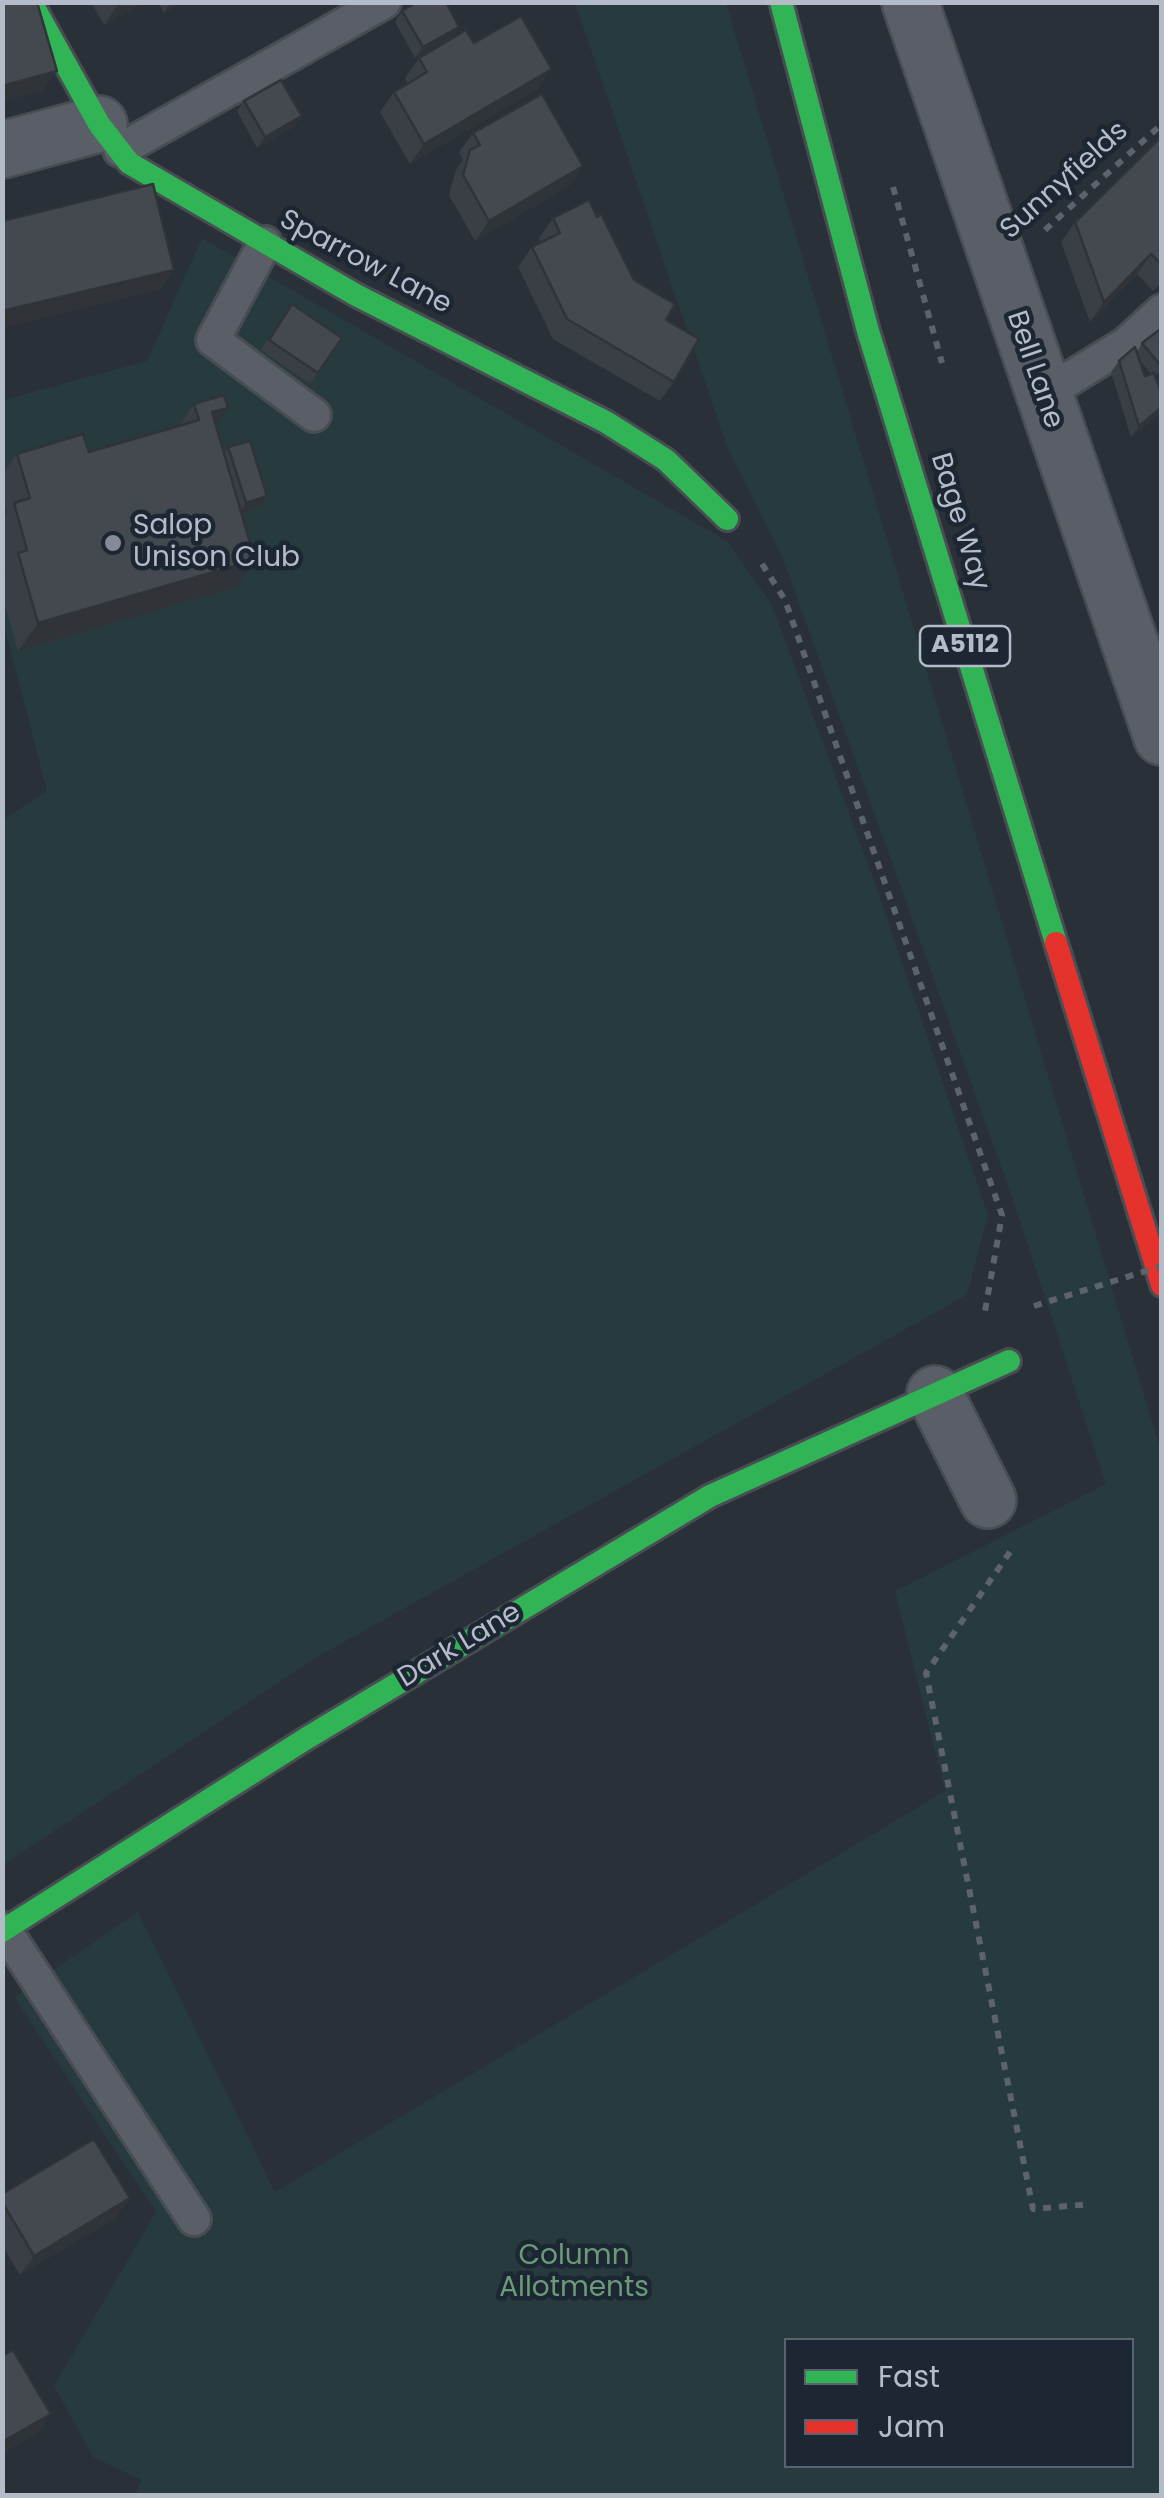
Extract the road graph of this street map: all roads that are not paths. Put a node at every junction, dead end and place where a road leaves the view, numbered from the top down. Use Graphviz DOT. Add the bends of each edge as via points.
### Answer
graph roads {
  1 [pos="31,2"];
  2 [pos="384,2"];
  3 [pos="781,2"];
  4 [pos="910,2"];
  5 [pos="109,137"];
  6 [pos="2,150"];
  7 [pos="265,243"];
  8 [pos="1162,311"];
  9 [pos="1042,396"];
  10 [pos="314,415"];
  11 [pos="727,519"];
  12 [pos="1162,736"];
  13 [pos="1162,1285"];
  14 [pos="1010,1362"];
  15 [pos="954,1385"];
  16 [pos="988,1500"];
  17 [pos="3,1930"];
  18 [pos="194,2219"];
  1 -- 5 [label="street, Sparrow Lane"];
  2 -- 5 [label="lane"];
  3 -- 13 [label="street, Bage Way / A5112" via="868,331"];
  4 -- 9 [label="street, Bell Lane"];
  5 -- 6 [label="street"];
  5 -- 7 [label="street, Sparrow Lane" via="130,163"];
  7 -- 10 [label="lane" via="213,340"];
  7 -- 11 [label="street, Sparrow Lane" via="606,422 666,460"];
  8 -- 9 [label="lane" via="1126,344"];
  9 -- 12 [label="street, Bell Lane"];
  14 -- 15 [label="street, Dark Lane"];
  15 -- 16 [label="street"];
  15 -- 17 [label="street, Dark Lane" via="710,1496"];
  17 -- 18 [label="lane"];
}
